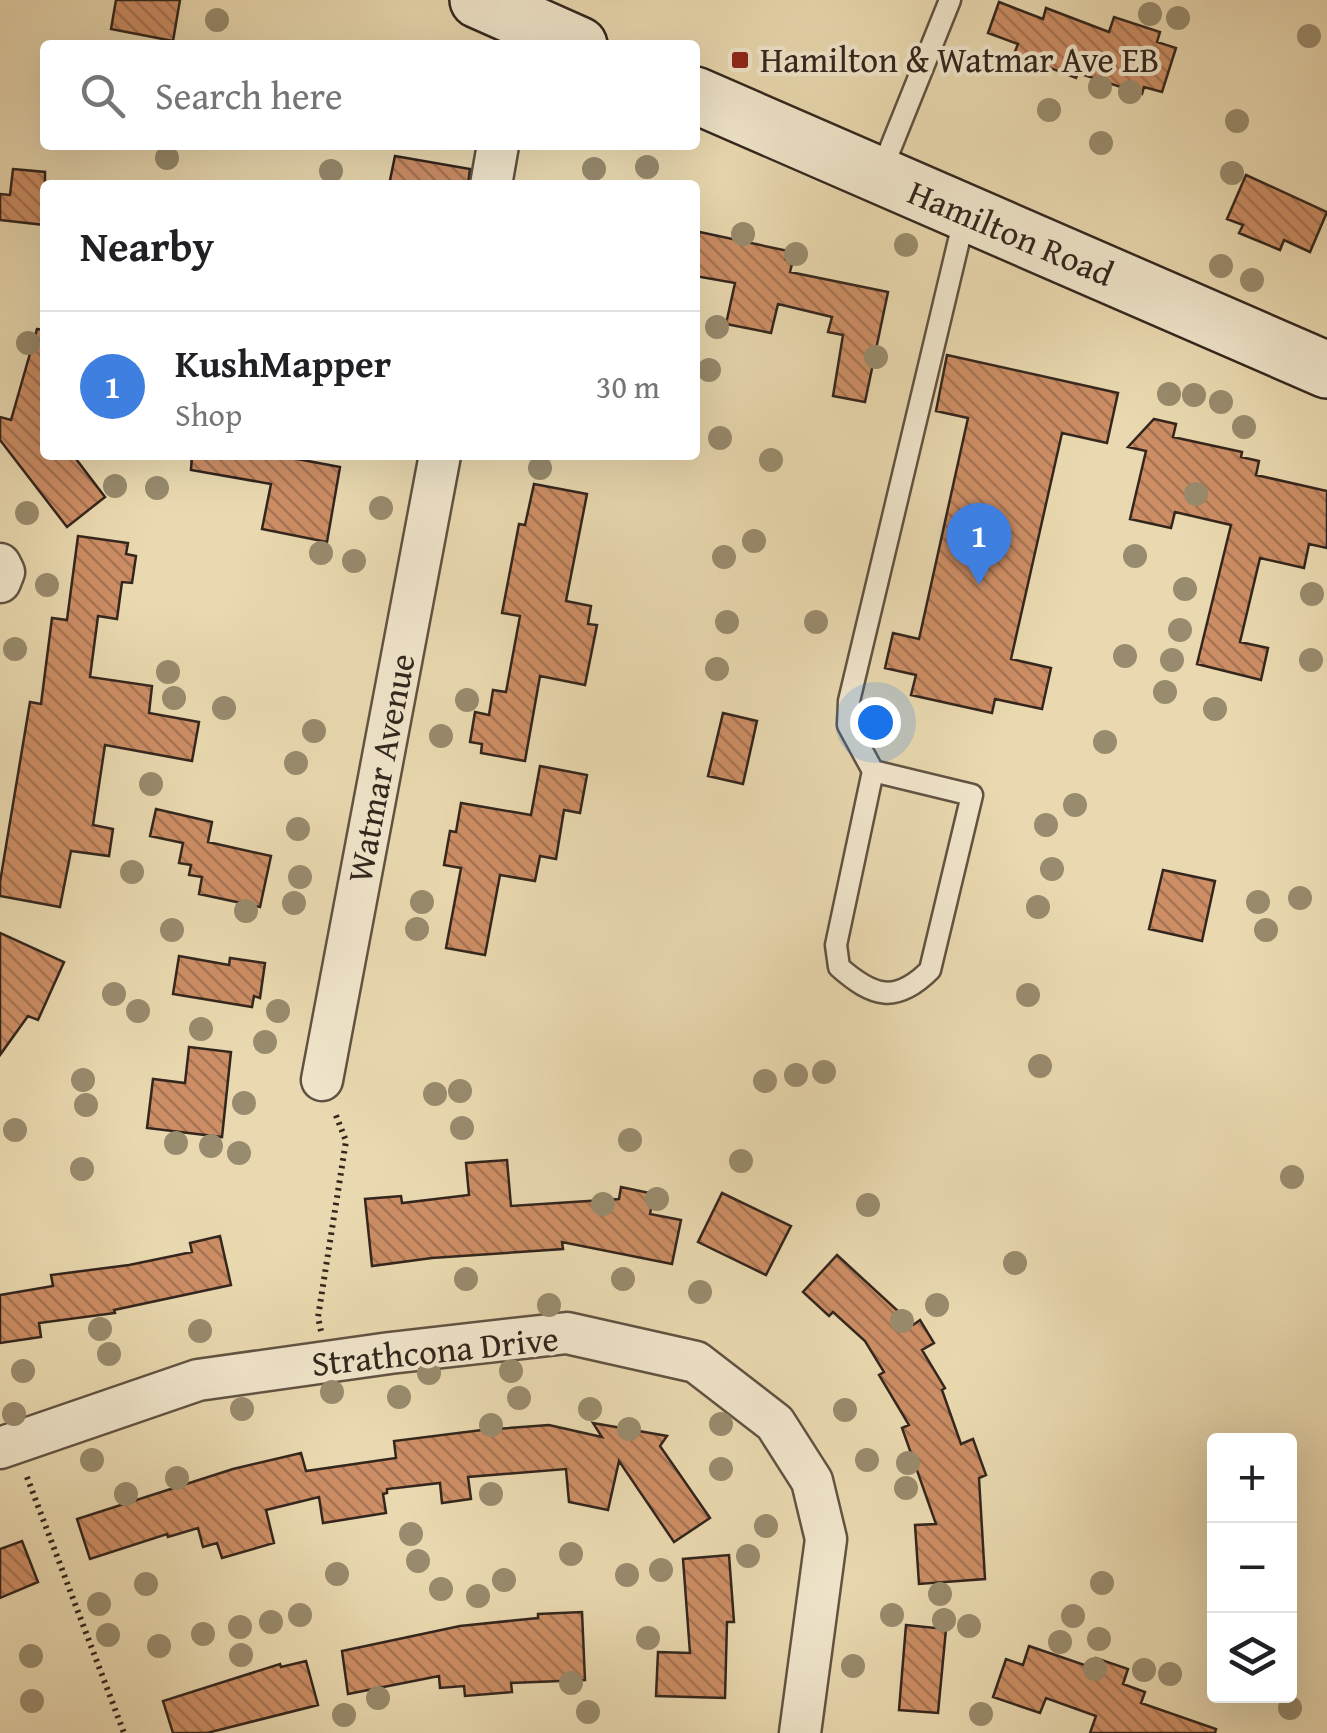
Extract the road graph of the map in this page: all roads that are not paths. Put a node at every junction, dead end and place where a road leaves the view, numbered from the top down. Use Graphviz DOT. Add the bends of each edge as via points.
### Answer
graph roads {
  1 [pos="950,0"];
  2 [pos="505,22"];
  3 [pos="563,40"];
  4 [pos="700,97"];
  5 [pos="497,150"];
  6 [pos="880,176"];
  7 [pos="491,180"];
  8 [pos="966,213"];
  9 [pos="1327,370"];
  10 [pos="439,460"];
  11 [pos="0,564"];
  12 [pos="0,582"];
  13 [pos="873,771"];
  14 [pos="322,1080"];
  15 [pos="10,1444"];
  16 [pos="800,1733"];
  1 -- 6 [label="lane"];
  2 -- 3 [label="main road"];
  4 -- 6 [label="main road, Hamilton Road"];
  5 -- 7 [label="street"];
  6 -- 8 [label="main road, Hamilton Road"];
  8 -- 9 [label="main road, Hamilton Road"];
  8 -- 13 [label="lane" via="849,701 848,725"];
  10 -- 14 [label="street, Watmar Avenue"];
  11 -- 12 [label="street"];
  13 -- 13 [label="lane" via="836,945 839,966 862,987 888,993 913,987 930,970 972,795"];
  15 -- 16 [label="street, Strathcona Drive" via="198,1380 327,1361 567,1334 696,1362 775,1424 812,1481 826,1540"];
}
